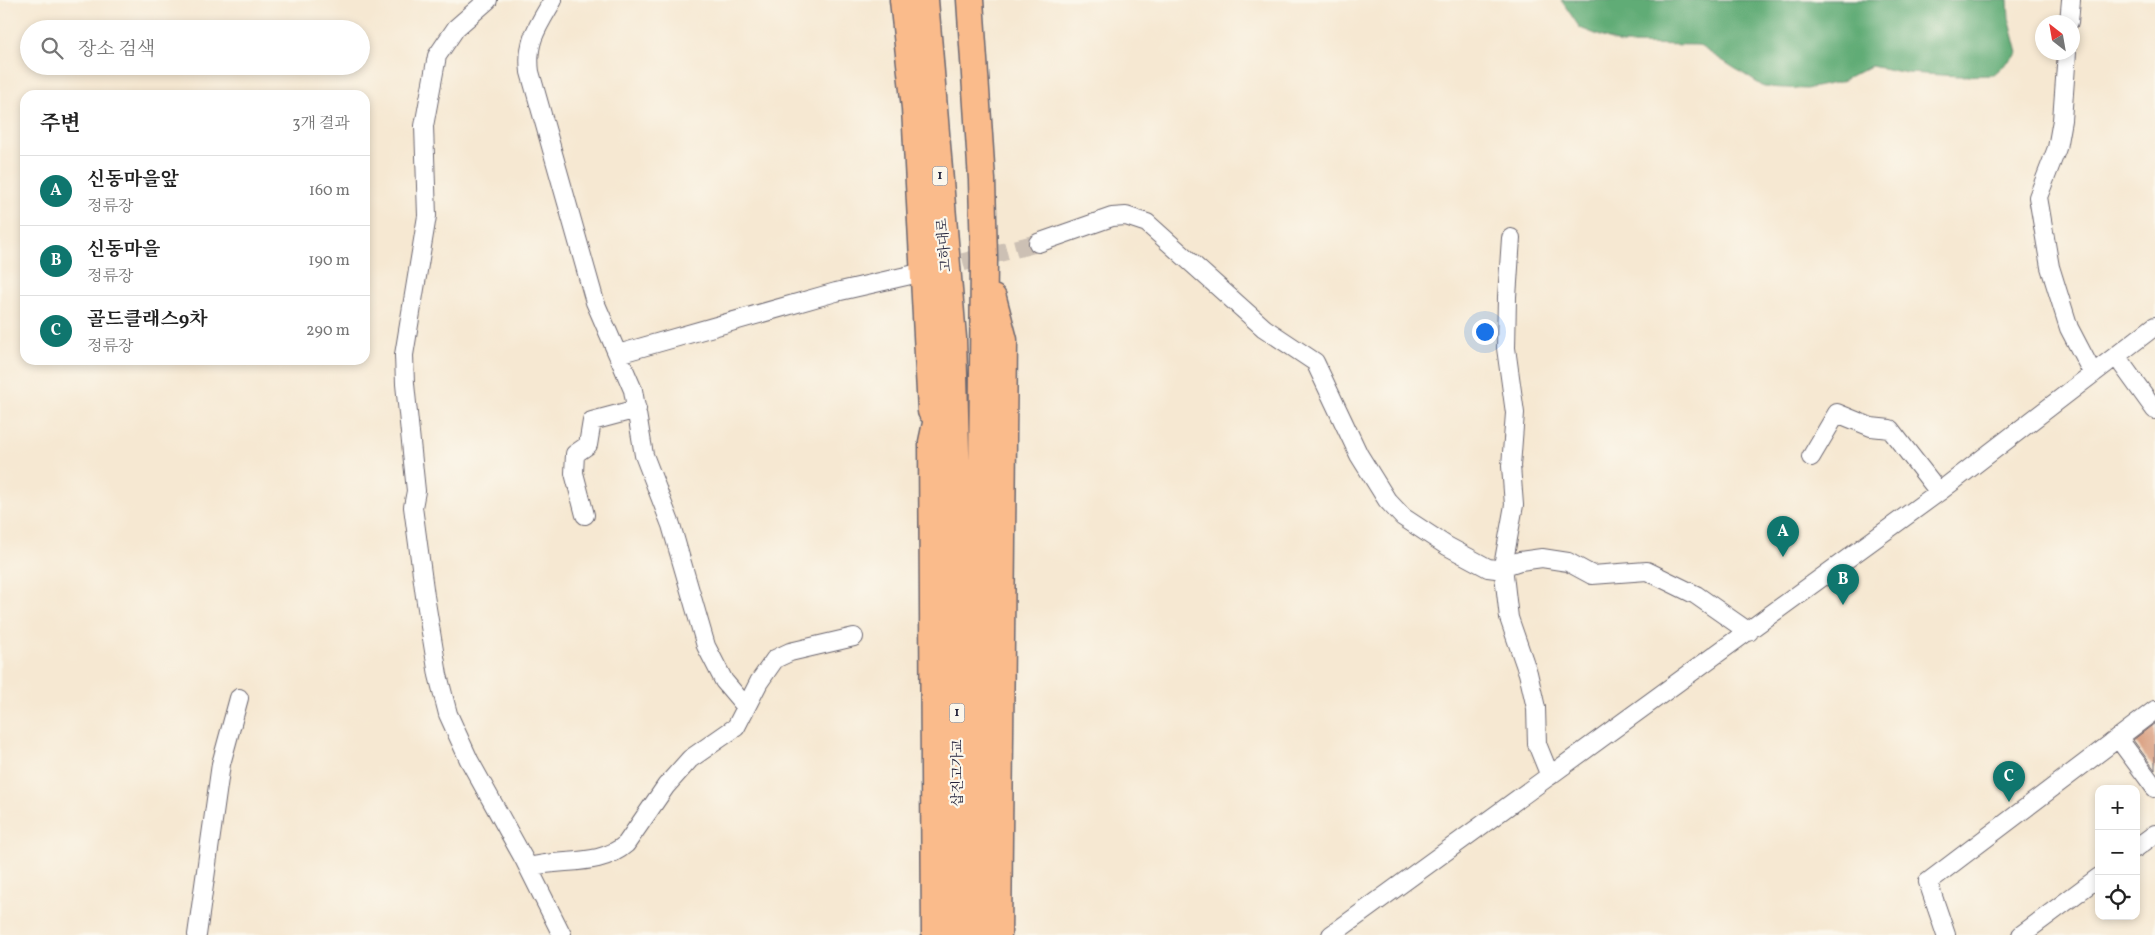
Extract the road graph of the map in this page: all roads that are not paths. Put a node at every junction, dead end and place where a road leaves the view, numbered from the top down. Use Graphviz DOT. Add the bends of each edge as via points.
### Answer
graph roads {
  1 [pos="488,0"];
  2 [pos="553,0"];
  3 [pos="903,0"];
  4 [pos="925,0"];
  5 [pos="970,0"];
  6 [pos="2071,0"];
  7 [pos="2070,15"];
  8 [pos="2066,60"];
  9 [pos="1512,238"];
  10 [pos="1038,243"];
  11 [pos="984,258"];
  12 [pos="915,274"];
  13 [pos="2155,326"];
  14 [pos="953,338"];
  15 [pos="618,354"];
  16 [pos="2116,356"];
  17 [pos="2092,374"];
  18 [pos="637,409"];
  19 [pos="2155,410"];
  20 [pos="932,442"];
  21 [pos="1811,457"];
  22 [pos="970,490"];
  23 [pos="1939,492"];
  24 [pos="585,516"];
  25 [pos="1502,566"];
  26 [pos="1749,632"];
  27 [pos="854,637"];
  28 [pos="239,698"];
  29 [pos="746,707"];
  30 [pos="2155,710"];
  31 [pos="2118,738"];
  32 [pos="1550,776"];
  33 [pos="2155,788"];
  34 [pos="2155,834"];
  35 [pos="2140,845"];
  36 [pos="529,868"];
  37 [pos="2095,880"];
  38 [pos="197,935"];
  39 [pos="562,935"];
  40 [pos="935,935"];
  41 [pos="958,935"];
  42 [pos="978,935"];
  43 [pos="998,935"];
  44 [pos="1331,935"];
  45 [pos="1946,935"];
  46 [pos="2021,935"];
  1 -- 36 [label="street" via="456,28 437,56 424,126 426,216 404,355 404,384 421,567 438,675 448,714 469,760"];
  2 -- 15 [label="street" via="528,51 530,72 595,302"];
  3 -- 20 [label="highway" via="915,108"];
  4 -- 14 [label="highway, 고하대로 / 1"];
  5 -- 11 [label="highway, 1"];
  6 -- 7 [label="street"];
  8 -- 17 [label="street" via="2057,148 2038,197 2050,267 2069,328"];
  9 -- 25 [label="street" via="1506,348 1515,414 1511,466 1514,505"];
  10 -- 25 [label="street" via="1112,217 1126,216 1147,223 1264,328 1315,362 1359,455 1394,510 1447,546 1488,568"];
  11 -- 22 [label="highway, 1"];
  11 -- 43 [label="highway" via="1004,340"];
  12 -- 15 [label="street" via="836,292"];
  13 -- 16 [label="street"];
  14 -- 20 [label="highway"];
  14 -- 22 [label="highway, 고하대로 / 1"];
  15 -- 18 [label="street" via="630,379"];
  16 -- 17 [label="street"];
  16 -- 19 [label="street"];
  17 -- 23 [label="street"];
  18 -- 24 [label="street" via="592,421 588,445 575,454 574,474"];
  18 -- 29 [label="street" via="644,456 671,525 706,646 724,680"];
  20 -- 40 [label="highway"];
  21 -- 23 [label="street" via="1837,413 1871,427 1890,429"];
  22 -- 41 [label="highway, 삽진고가교 / 1"];
  22 -- 42 [label="highway, 삽진고가교 / 1"];
  23 -- 26 [label="street"];
  25 -- 26 [label="street" via="1542,558 1568,562 1592,575 1647,571 1696,595"];
  25 -- 32 [label="street" via="1510,618 1536,708 1537,744"];
  26 -- 32 [label="street"];
  27 -- 29 [label="street" via="790,652 775,659"];
  28 -- 38 [label="street" via="221,764"];
  29 -- 36 [label="street" via="736,727 680,769 620,849 592,860 550,862"];
  30 -- 31 [label="street"];
  31 -- 33 [label="street"];
  31 -- 45 [label="street" via="1928,882"];
  32 -- 44 [label="street"];
  34 -- 35 [label="street"];
  36 -- 39 [label="street"];
  37 -- 46 [label="street"];
}
